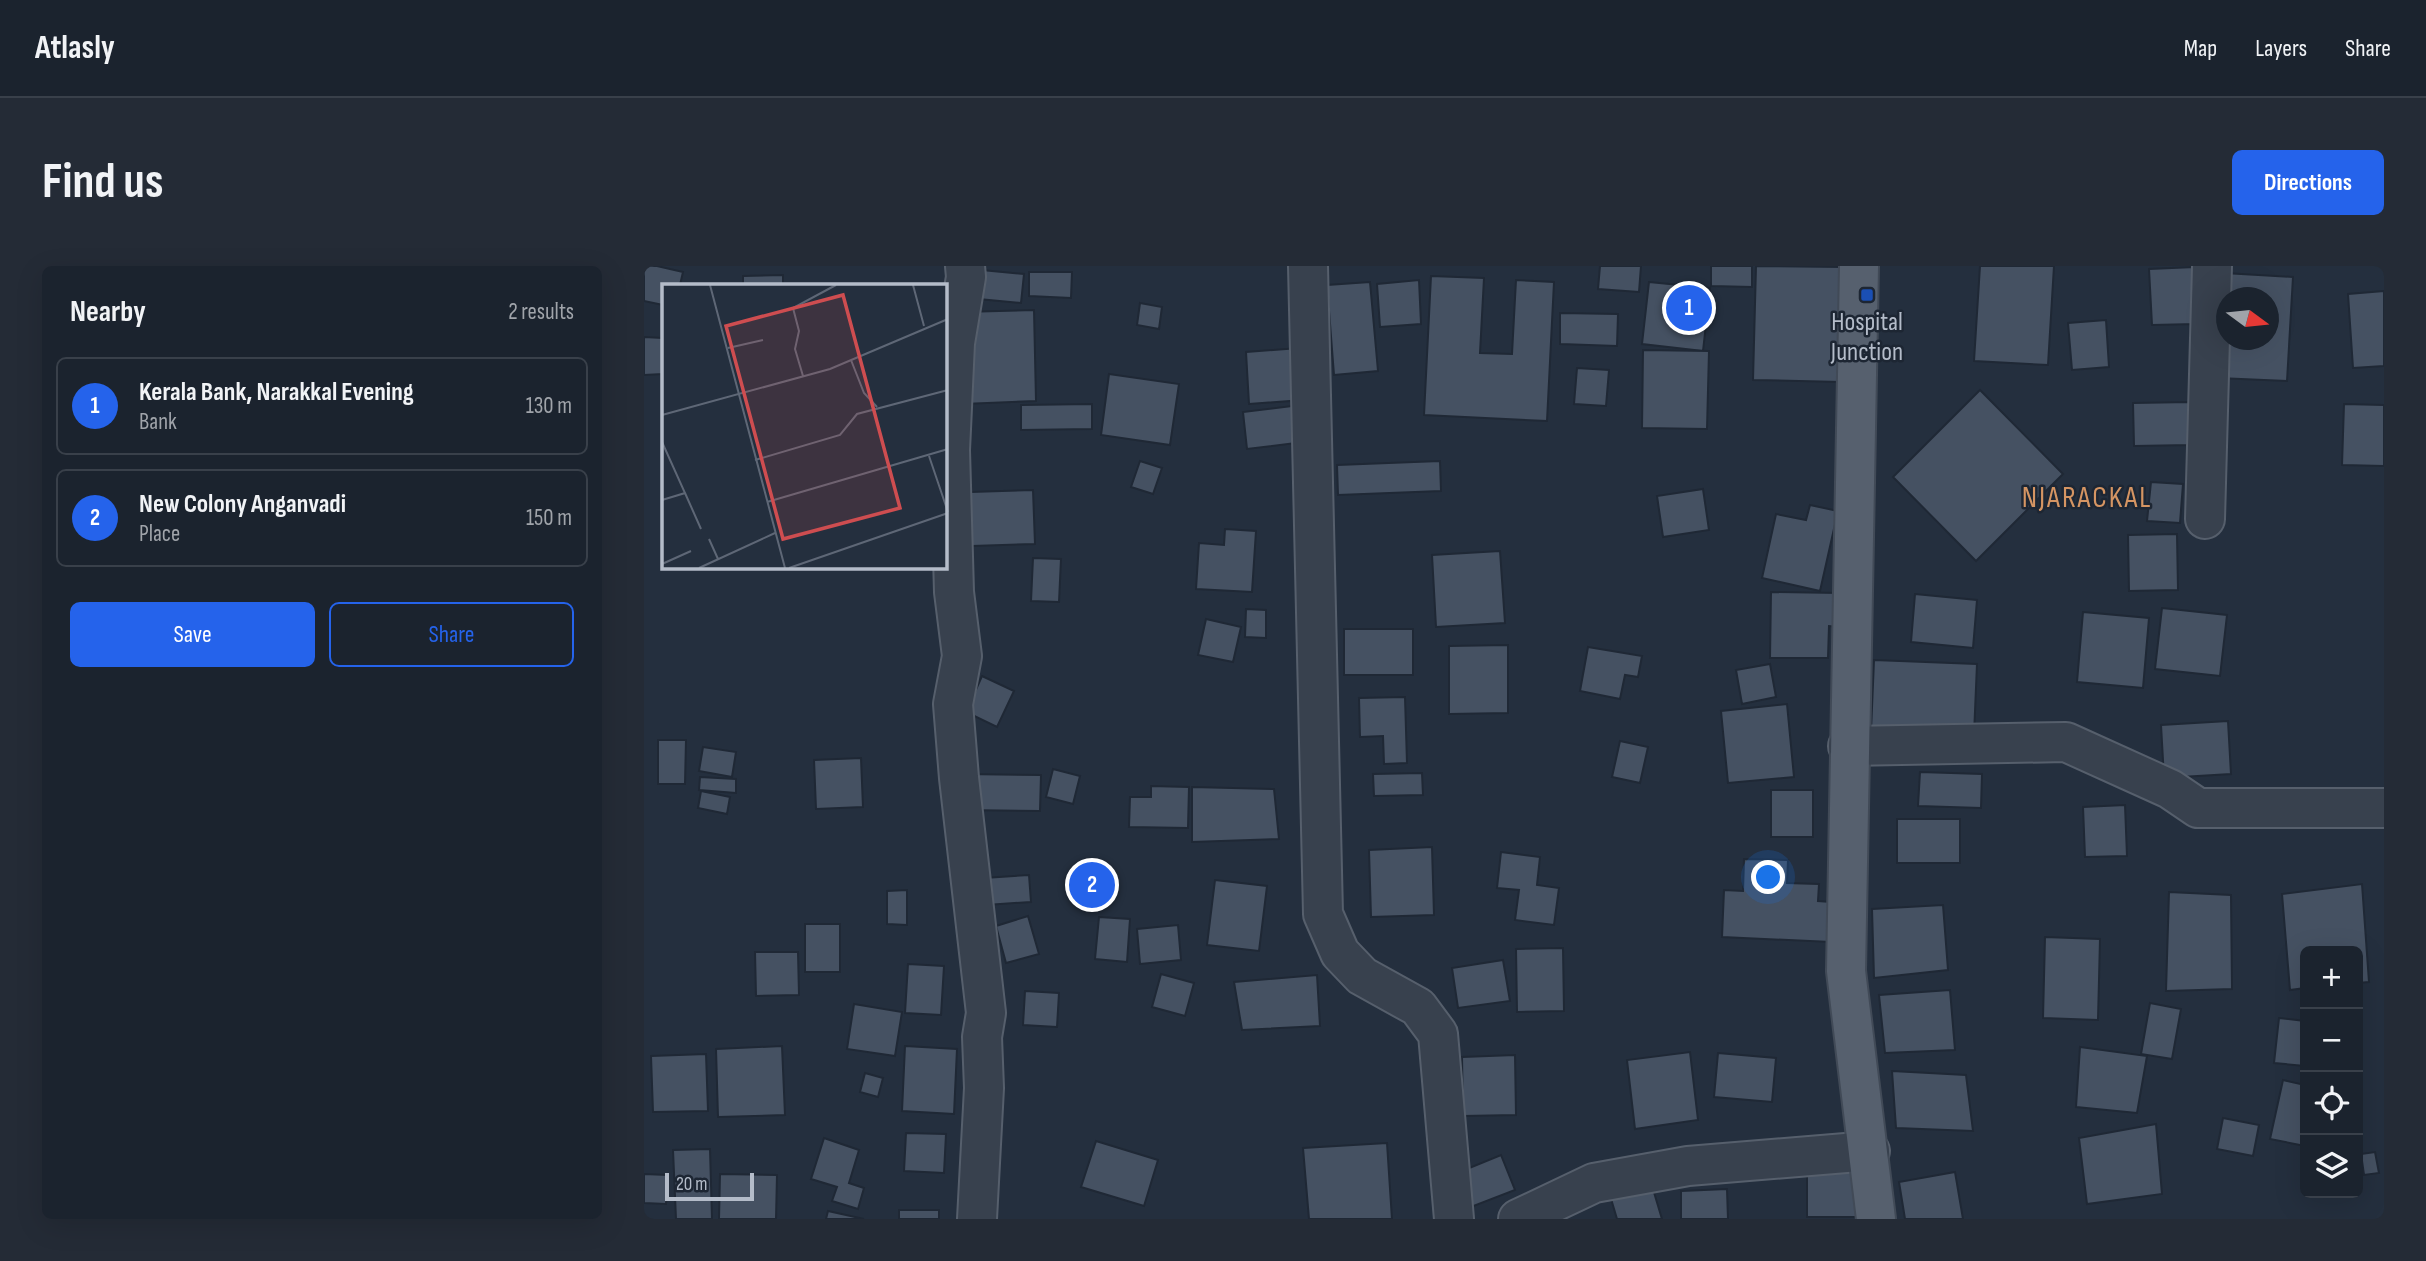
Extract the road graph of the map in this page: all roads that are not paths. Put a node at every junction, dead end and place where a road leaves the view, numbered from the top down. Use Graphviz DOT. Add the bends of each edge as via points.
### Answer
graph roads {
  1 [pos="964,266"];
  2 [pos="1308,266"];
  3 [pos="1859,266"];
  4 [pos="2211,266"];
  5 [pos="2205,519"];
  6 [pos="1848,746"];
  7 [pos="2384,808"];
  8 [pos="1870,1151"];
  9 [pos="977,1219"];
  10 [pos="1454,1219"];
  11 [pos="1518,1219"];
  12 [pos="1877,1219"];
  1 -- 9 [label="street" via="950,450 954,592 962,656 953,704 986,1013"];
  2 -- 10 [label="street" via="1323,914 1340,953 1362,975 1418,1007 1438,1034"];
  3 -- 6 [label="main road"];
  4 -- 5 [label="street"];
  6 -- 7 [label="street" via="2066,742 2170,789 2198,808"];
  6 -- 8 [label="main road" via="1846,971"];
  8 -- 11 [label="street" via="1688,1166 1594,1183"];
  8 -- 12 [label="main road"];
}
